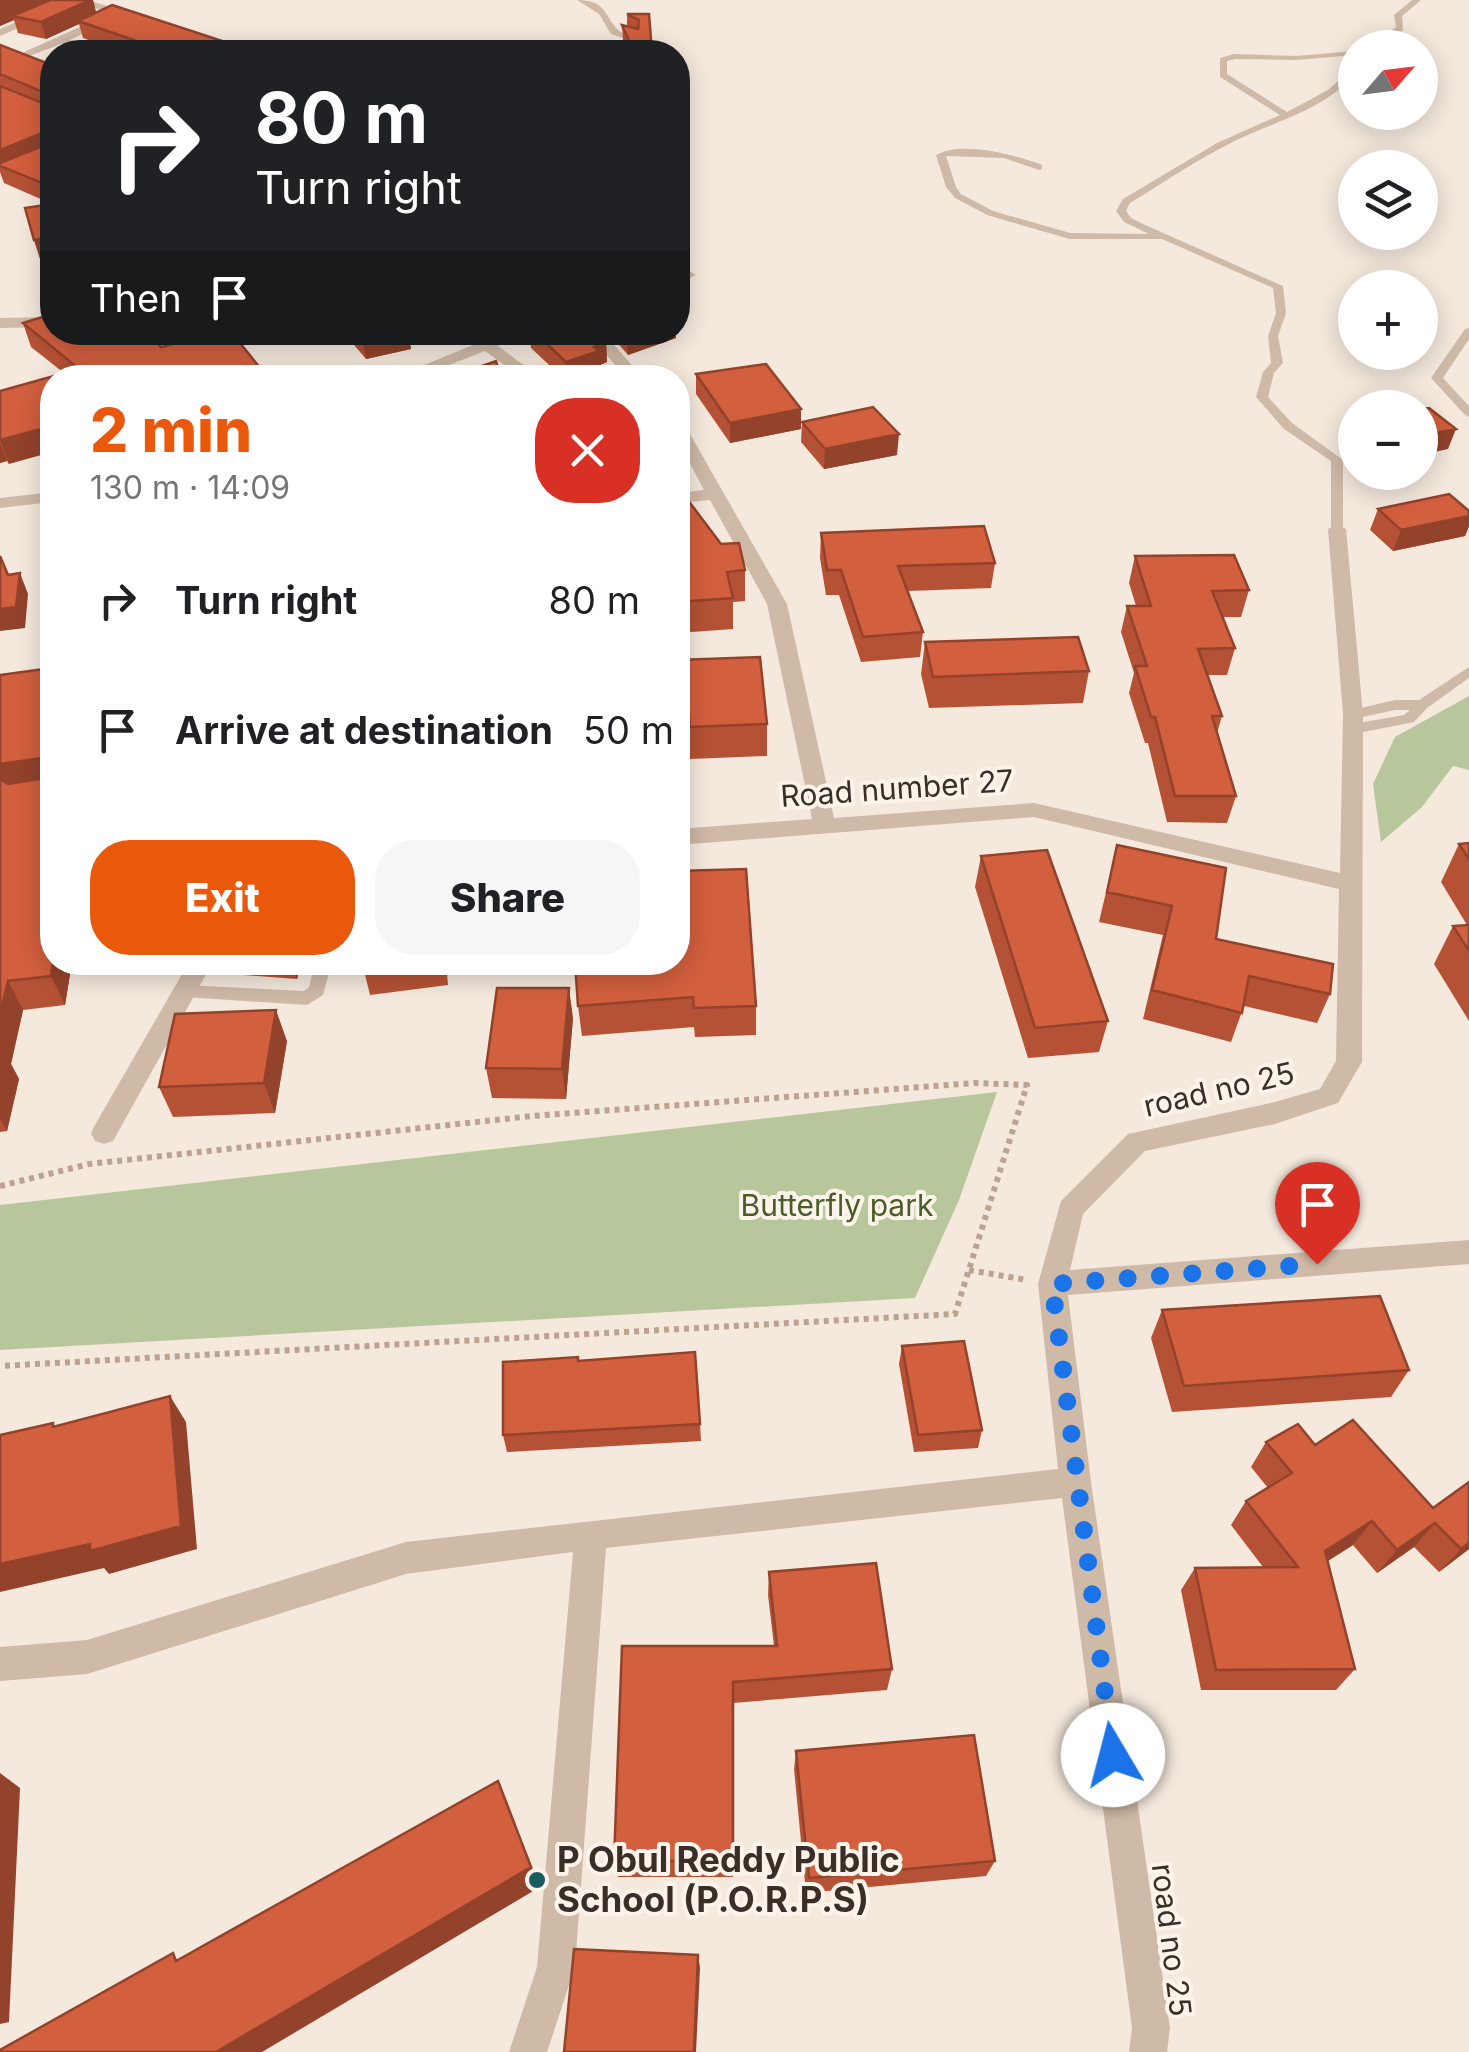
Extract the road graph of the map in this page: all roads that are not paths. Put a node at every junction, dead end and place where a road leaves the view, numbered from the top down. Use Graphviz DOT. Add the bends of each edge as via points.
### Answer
graph roads {
  1 [pos="78,0"];
  2 [pos="488,0"];
  3 [pos="500,0"];
  4 [pos="582,0"];
  5 [pos="1417,0"];
  6 [pos="1397,30"];
  7 [pos="0,33"];
  8 [pos="62,40"];
  9 [pos="632,40"];
  10 [pos="40,50"];
  11 [pos="1338,54"];
  12 [pos="28,55"];
  13 [pos="1338,86"];
  14 [pos="1284,114"];
  15 [pos="1040,167"];
  16 [pos="1164,237"];
  17 [pos="0,322"];
  18 [pos="40,322"];
  19 [pos="1469,331"];
  20 [pos="483,345"];
  21 [pos="487,345"];
  22 [pos="606,345"];
  23 [pos="433,365"];
  24 [pos="515,365"];
  25 [pos="623,365"];
  26 [pos="1469,412"];
  27 [pos="690,448"];
  28 [pos="717,494"];
  29 [pos="690,497"];
  30 [pos="40,498"];
  31 [pos="0,503"];
  32 [pos="1336,530"];
  33 [pos="1469,672"];
  34 [pos="1353,722"];
  35 [pos="824,824"];
  36 [pos="690,836"];
  37 [pos="1353,884"];
  38 [pos="194,975"];
  39 [pos="321,975"];
  40 [pos="185,992"];
  41 [pos="104,1133"];
  42 [pos="1469,1252"];
  43 [pos="1041,1282"];
  44 [pos="1074,1482"];
  45 [pos="591,1534"];
  46 [pos="0,1664"];
  47 [pos="528,2052"];
  48 [pos="1148,2052"];
  1 -- 7 [label="street"];
  1 -- 8 [label="street" via="122,12"];
  2 -- 3 [label="lane"];
  4 -- 9 [label="lane"];
  5 -- 6 [label="lane" via="1398,15"];
  10 -- 12 [label="street"];
  11 -- 14 [label="lane" via="1223,60 1222,74"];
  13 -- 14 [label="lane"];
  14 -- 16 [label="lane" via="1126,202 1127,220"];
  15 -- 16 [label="lane" via="1005,155 941,155 951,188 990,213 1070,236"];
  16 -- 32 [label="lane" via="1278,286 1277,363 1262,397 1288,426 1337,460"];
  17 -- 18 [label="street"];
  19 -- 26 [label="lane" via="1437,378"];
  20 -- 23 [label="street"];
  21 -- 24 [label="street"];
  22 -- 25 [label="street"];
  27 -- 28 [label="street"];
  28 -- 29 [label="street"];
  28 -- 35 [label="street" via="777,604"];
  30 -- 31 [label="street"];
  32 -- 34 [label="street, road no 25"];
  33 -- 34 [label="lane" via="1408,719"];
  34 -- 37 [label="street, road no 25"];
  35 -- 36 [label="street, Road number 27"];
  35 -- 37 [label="street, Road number 27" via="1034,810"];
  37 -- 43 [label="street, road no 25" via="1349,1062 1329,1096 1137,1142 1071,1209"];
  38 -- 40 [label="street"];
  39 -- 40 [label="lane" via="307,998"];
  40 -- 41 [label="street"];
  42 -- 43 [label="street"];
  43 -- 44 [label="street, road no 25"];
  44 -- 45 [label="street"];
  44 -- 48 [label="street, road no 25" via="1151,2028"];
  45 -- 46 [label="street" via="406,1558 87,1657"];
  45 -- 47 [label="street" via="556,1967"];
}
